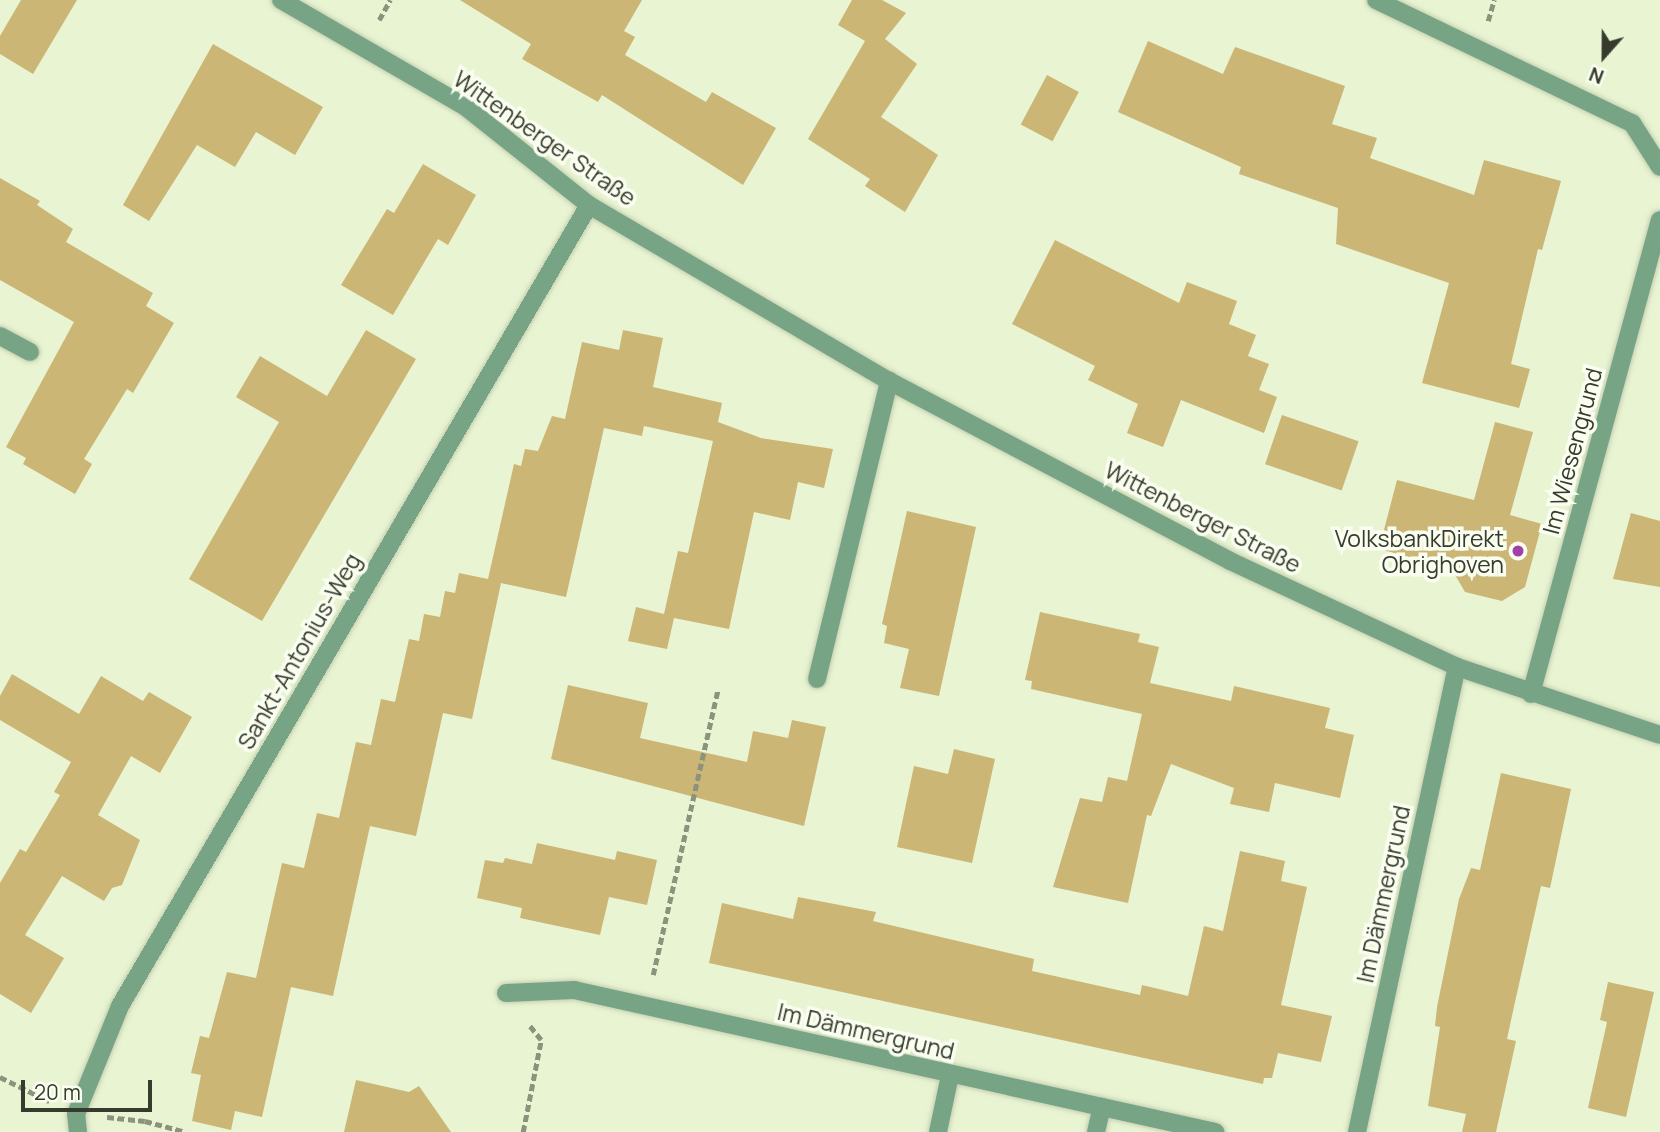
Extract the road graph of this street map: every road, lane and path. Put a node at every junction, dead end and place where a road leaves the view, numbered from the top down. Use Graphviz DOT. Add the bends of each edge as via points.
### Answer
graph roads {
  1 [pos="281,0"];
  2 [pos="1376,0"];
  3 [pos="1660,167"];
  4 [pos="589,205"];
  5 [pos="1660,220"];
  6 [pos="0,336"];
  7 [pos="30,352"];
  8 [pos="889,381"];
  9 [pos="1457,667"];
  10 [pos="817,679"];
  11 [pos="718,689"];
  12 [pos="1531,694"];
  13 [pos="1660,735"];
  14 [pos="506,993"];
  15 [pos="646,1006"];
  16 [pos="950,1075"];
  17 [pos="0,1077"];
  18 [pos="1102,1107"];
  19 [pos="77,1123"];
  20 [pos="186,1132"];
  21 [pos="523,1132"];
  22 [pos="938,1132"];
  23 [pos="1096,1132"];
  24 [pos="1215,1132"];
  25 [pos="1357,1132"];
  1 -- 4 [label="street, Wittenberger Straße" via="467,108"];
  2 -- 3 [label="street" via="1632,123"];
  4 -- 8 [label="street, Wittenberger Straße"];
  4 -- 19 [label="street, Sankt-Antonius-Weg" via="120,1006"];
  5 -- 12 [label="street, Im Wiesengrund"];
  6 -- 7 [label="street"];
  8 -- 9 [label="street, Wittenberger Straße" via="1230,561"];
  8 -- 10 [label="street"];
  9 -- 12 [label="street, Wittenberger Straße"];
  9 -- 25 [label="street, Im Dämmergrund"];
  11 -- 15 [label="path"];
  12 -- 13 [label="street, Wittenberger Straße"];
  14 -- 15 [label="street, Im Dämmergrund" via="574,990"];
  14 -- 21 [label="path" via="541,1040"];
  15 -- 16 [label="street, Im Dämmergrund"];
  16 -- 18 [label="street, Im Dämmergrund"];
  16 -- 22 [label="street"];
  17 -- 19 [label="path"];
  18 -- 23 [label="street"];
  18 -- 24 [label="street, Im Dämmergrund"];
  19 -- 20 [label="path" via="145,1121"];
}
